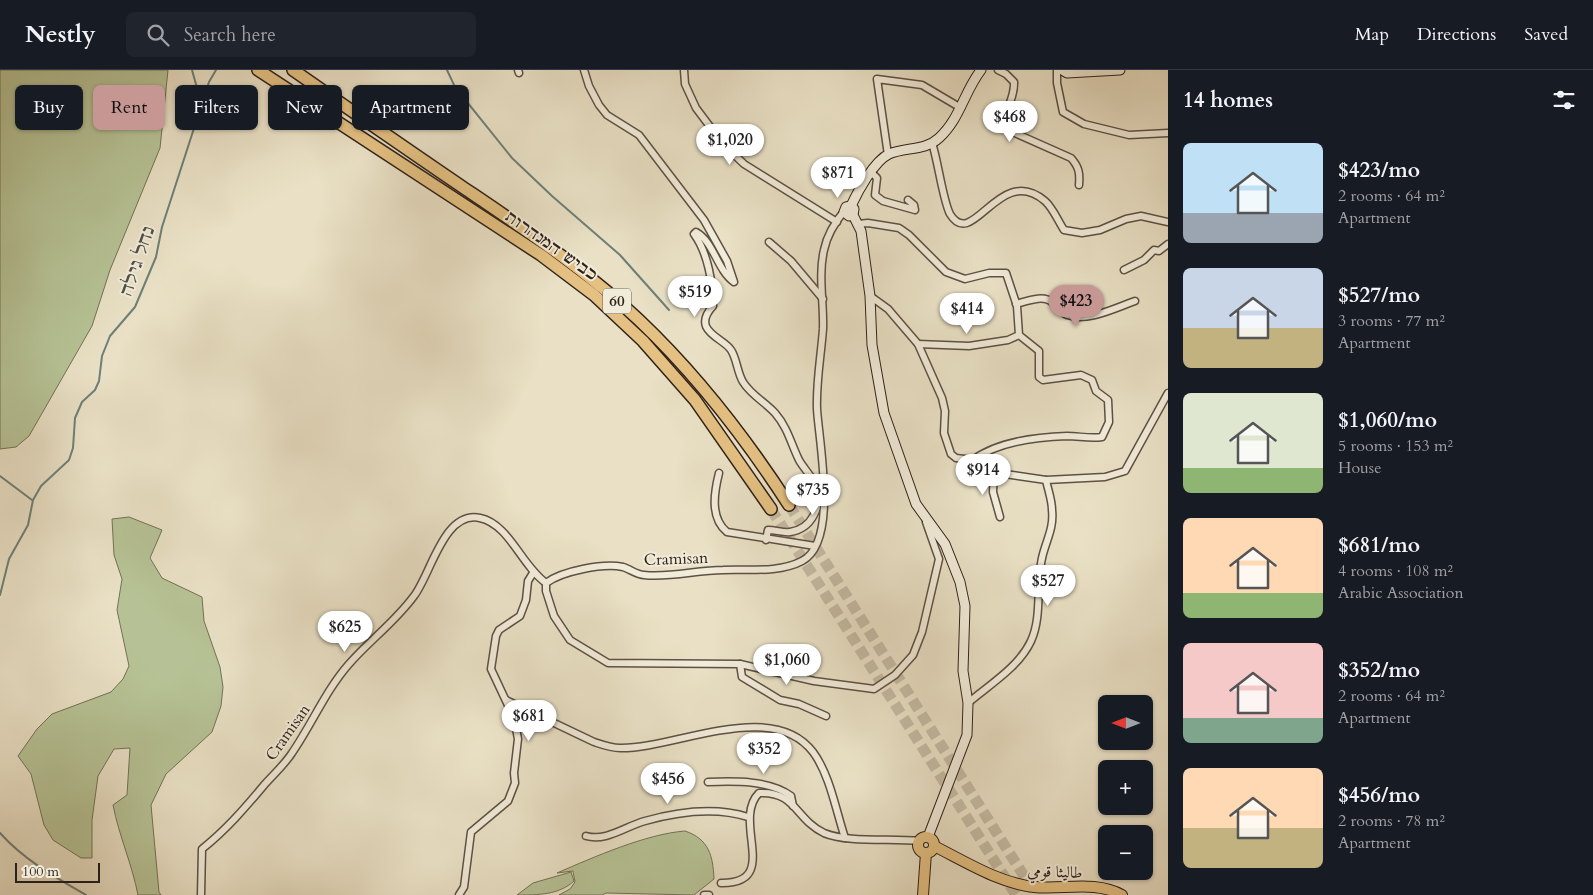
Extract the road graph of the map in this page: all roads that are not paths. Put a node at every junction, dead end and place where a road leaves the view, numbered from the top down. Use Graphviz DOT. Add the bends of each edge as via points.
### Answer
graph roads {
  1 [pos="258,70"];
  2 [pos="293,70"];
  3 [pos="584,70"];
  4 [pos="684,70"];
  5 [pos="876,70"];
  6 [pos="981,70"];
  7 [pos="998,70"];
  8 [pos="1057,70"];
  9 [pos="1062,70"];
  10 [pos="1120,70"];
  11 [pos="877,79"];
  12 [pos="961,108"];
  13 [pos="1168,133"];
  14 [pos="932,143"];
  15 [pos="888,154"];
  16 [pos="871,172"];
  17 [pos="1079,185"];
  18 [pos="908,200"];
  19 [pos="849,216"];
  20 [pos="1168,222"];
  21 [pos="769,242"];
  22 [pos="1168,244"];
  23 [pos="1124,270"];
  24 [pos="870,296"];
  25 [pos="823,300"];
  26 [pos="1135,301"];
  27 [pos="1016,304"];
  28 [pos="1019,335"];
  29 [pos="918,344"];
  30 [pos="1168,393"];
  31 [pos="973,460"];
  32 [pos="994,471"];
  33 [pos="719,474"];
  34 [pos="1046,480"];
  35 [pos="789,505"];
  36 [pos="772,509"];
  37 [pos="1000,517"];
  38 [pos="924,518"];
  39 [pos="766,540"];
  40 [pos="815,546"];
  41 [pos="533,573"];
  42 [pos="546,583"];
  43 [pos="740,664"];
  44 [pos="506,700"];
  45 [pos="968,702"];
  46 [pos="826,716"];
  47 [pos="708,782"];
  48 [pos="793,807"];
  49 [pos="748,817"];
  50 [pos="586,836"];
  51 [pos="845,838"];
  52 [pos="924,839"];
  53 [pos="930,849"];
  54 [pos="721,883"];
  55 [pos="201,895"];
  56 [pos="459,895"];
  57 [pos="704,895"];
  58 [pos="709,895"];
  59 [pos="923,895"];
  60 [pos="1122,895"];
  1 -- 36 [label="highway, כביש המנהרות / 60" via="541,255 594,295 663,362 695,400"];
  2 -- 35 [label="highway, כביש המנהרות / 60" via="543,242 638,319 720,406"];
  3 -- 39 [label="street" via="588,86 607,116 639,135 704,220 734,282 727,277 696,232 694,234 706,261 712,297 707,327 714,338 730,348 742,381 774,411 788,431 798,458 815,483 818,499 810,522 792,532 768,530"];
  4 -- 19 [label="street" via="685,84 696,108 722,144 744,164"];
  5 -- 11 [label="street"];
  6 -- 12 [label="street"];
  7 -- 17 [label="street" via="1014,82 1015,94 1004,119 1008,130 1071,158 1080,174"];
  8 -- 13 [label="street" via="1063,112 1084,124 1129,135"];
  9 -- 10 [label="street" via="1067,73"];
  11 -- 12 [label="street" via="922,85"];
  11 -- 15 [label="street"];
  12 -- 14 [label="street" via="956,119"];
  14 -- 15 [label="street"];
  14 -- 20 [label="street" via="949,213 959,222 977,220 1001,196 1014,191 1037,195 1047,202 1064,230 1073,232 1100,230 1141,216"];
  15 -- 16 [label="street"];
  16 -- 18 [label="street" via="877,178 875,195 883,201 915,210"];
  16 -- 19 [label="street" via="862,182"];
  19 -- 24 [label="street" via="862,232"];
  19 -- 25 [label="street, Cramisan" via="830,232 824,251"];
  19 -- 27 [label="street" via="899,228 946,272 965,279 1006,273"];
  21 -- 25 [label="street"];
  22 -- 23 [label="street"];
  24 -- 29 [label="street" via="888,309"];
  24 -- 38 [label="street" via="872,345 884,413"];
  25 -- 40 [label="street, Cramisan" via="816,385 824,522"];
  26 -- 27 [label="street" via="1079,317 1059,311 1044,298"];
  27 -- 28 [label="street"];
  28 -- 29 [label="street" via="1008,340 969,346"];
  28 -- 31 [label="street" via="1038,351 1039,377 1043,380 1081,375 1092,380 1096,391 1108,400 1109,422 1102,437 1032,439 984,451"];
  29 -- 31 [label="street" via="942,398 944,433 951,454 956,458"];
  30 -- 34 [label="street" via="1125,471 1105,477"];
  31 -- 32 [label="street"];
  32 -- 34 [label="street"];
  32 -- 37 [label="street" via="992,492"];
  33 -- 39 [label="street" via="715,506 722,527 736,535"];
  34 -- 45 [label="street" via="1052,510 1051,533 1038,580 1037,618 1031,641 1007,671"];
  38 -- 43 [label="street" via="939,559 935,583 922,632 912,655 895,675 874,689 857,688"];
  38 -- 45 [label="street" via="945,544 960,582 965,606 963,672"];
  39 -- 40 [label="street"];
  40 -- 42 [label="street, Cramisan" via="802,561 764,569 643,575 622,567 606,567 570,572"];
  41 -- 42 [label="street, Cramisan"];
  41 -- 44 [label="street" via="520,616 499,630 494,646 491,674"];
  41 -- 55 [label="street, Cramisan" via="501,528 480,518 465,519 450,529 442,539 427,577 405,608 349,664 291,754 229,827 202,849"];
  42 -- 43 [label="street" via="554,616 570,640 608,662"];
  43 -- 46 [label="street" via="742,676 780,700"];
  44 -- 51 [label="street" via="609,747 637,747 755,727 790,734 814,754 825,776"];
  44 -- 56 [label="street" via="518,739 515,783 508,801 471,832 464,888"];
  45 -- 52 [label="street" via="968,735"];
  47 -- 48 [label="street" via="759,784 782,790 792,796"];
  48 -- 49 [label="street" via="786,797 773,792 759,794 753,799"];
  48 -- 51 [label="street" via="811,825"];
  49 -- 50 [label="street" via="711,812 671,815 644,821 603,837"];
  49 -- 54 [label="street" via="754,852 752,867 745,878"];
  51 -- 52 [label="street"];
  52 -- 53 [label="main road" via="932,839"];
  52 -- 53 [label="main road" via="919,848"];
  53 -- 59 [label="main road"];
  53 -- 60 [label="main road, طاليثا قومي" via="1021,885 1098,887"];
  57 -- 58 [label="street"];
}
